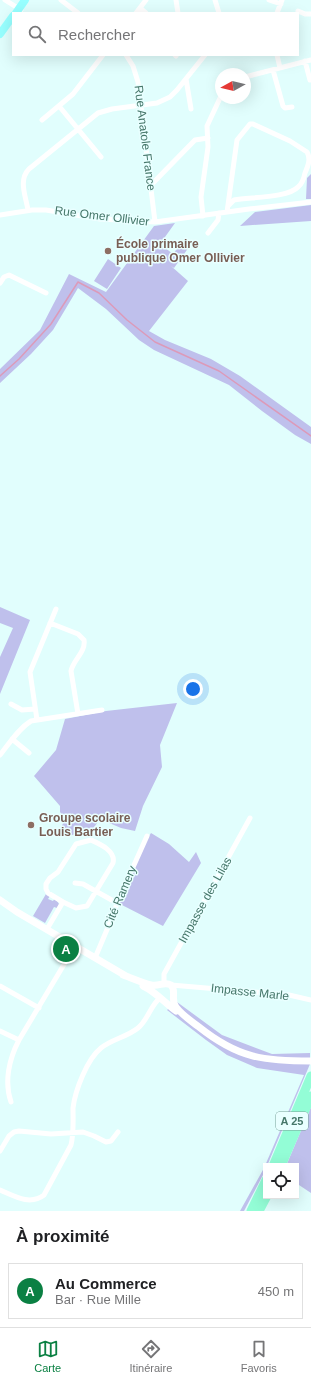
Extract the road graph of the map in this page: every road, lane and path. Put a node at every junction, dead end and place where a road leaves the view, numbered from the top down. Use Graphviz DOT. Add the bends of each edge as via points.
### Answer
graph roads {
  1 [pos="5,0"];
  2 [pos="25,0"];
  3 [pos="30,0"];
  4 [pos="61,0"];
  5 [pos="146,0"];
  6 [pos="176,0"];
  7 [pos="215,0"];
  8 [pos="269,0"];
  9 [pos="281,2"];
  10 [pos="19,11"];
  11 [pos="138,11"];
  12 [pos="298,11"];
  13 [pos="77,12"];
  14 [pos="178,12"];
  15 [pos="219,12"];
  16 [pos="277,12"];
  17 [pos="311,14"];
  18 [pos="12,17"];
  19 [pos="12,25"];
  20 [pos="0,34"];
  21 [pos="0,37"];
  22 [pos="102,56"];
  23 [pos="127,56"];
  24 [pos="204,56"];
  25 [pos="277,56"];
  26 [pos="308,60"];
  27 [pos="280,68"];
  28 [pos="272,70"];
  29 [pos="251,75"];
  30 [pos="186,79"];
  31 [pos="310,80"];
  32 [pos="217,104"];
  33 [pos="141,105"];
  34 [pos="59,106"];
  35 [pos="292,107"];
  36 [pos="191,109"];
  37 [pos="42,120"];
  38 [pos="78,128"];
  39 [pos="208,138"];
  40 [pos="101,157"];
  41 [pos="151,185"];
  42 [pos="311,202"];
  43 [pos="228,206"];
  44 [pos="28,210"];
  45 [pos="228,212"];
  46 [pos="219,213"];
  47 [pos="0,215"];
  48 [pos="203,216"];
  49 [pos="155,222"];
  50 [pos="208,233"];
  51 [pos="0,283"];
  52 [pos="46,293"];
  53 [pos="56,609"];
  54 [pos="50,623"];
  55 [pos="11,704"];
  56 [pos="35,709"];
  57 [pos="102,710"];
  58 [pos="78,714"];
  59 [pos="37,720"];
  60 [pos="12,739"];
  61 [pos="29,753"];
  62 [pos="0,756"];
  63 [pos="250,818"];
  64 [pos="147,836"];
  65 [pos="75,883"];
  66 [pos="96,891"];
  67 [pos="0,900"];
  68 [pos="63,902"];
  69 [pos="117,903"];
  70 [pos="47,929"];
  71 [pos="75,946"];
  72 [pos="95,958"];
  73 [pos="123,975"];
  74 [pos="165,984"];
  75 [pos="0,986"];
  76 [pos="189,986"];
  77 [pos="173,994"];
  78 [pos="160,998"];
  79 [pos="311,1000"];
  80 [pos="39,1008"];
  81 [pos="185,1016"];
  82 [pos="0,1031"];
  83 [pos="19,1040"];
  84 [pos="311,1061"];
  85 [pos="311,1076"];
  86 [pos="311,1096"];
  87 [pos="11,1102"];
  88 [pos="73,1132"];
  89 [pos="118,1132"];
  90 [pos="0,1151"];
  91 [pos="274,1163"];
  92 [pos="282,1163"];
  93 [pos="263,1186"];
  94 [pos="0,1190"];
  95 [pos="265,1199"];
  96 [pos="251,1211"];
  97 [pos="259,1211"];
  1 -- 10 [label="street"];
  2 -- 10 [label="main road"];
  3 -- 10 [label="main road"];
  4 -- 13 [label="street"];
  5 -- 11 [label="street"];
  6 -- 14 [label="street"];
  7 -- 15 [label="street"];
  8 -- 9 [label="street"];
  9 -- 16 [label="street"];
  12 -- 17 [label="street"];
  18 -- 20 [label="main road"];
  19 -- 21 [label="main road"];
  22 -- 34 [label="street"];
  23 -- 33 [label="street, Rue Anatole France" via="136,74"];
  24 -- 30 [label="street"];
  25 -- 27 [label="street"];
  26 -- 27 [label="street"];
  26 -- 31 [label="street"];
  27 -- 28 [label="street"];
  28 -- 29 [label="street"];
  28 -- 35 [label="street" via="283,106"];
  30 -- 33 [label="street" via="167,99"];
  30 -- 36 [label="street"];
  32 -- 39 [label="street" via="207,124"];
  33 -- 38 [label="street" via="101,112"];
  33 -- 41 [label="street, Rue Anatole France"];
  34 -- 37 [label="street"];
  34 -- 38 [label="street"];
  38 -- 40 [label="street"];
  38 -- 44 [label="street" via="25,174 23,184"];
  39 -- 41 [label="street" via="195,140"];
  39 -- 48 [label="street" via="201,197"];
  41 -- 49 [label="street, Rue Anatole France"];
  42 -- 45 [label="street, Rue Omer Ollivier"];
  43 -- 43 [label="street" via="234,200 285,194 297,189 308,167 307,152 290,141 250,124 237,140"];
  43 -- 45 [label="street"];
  44 -- 47 [label="street, Rue Omer Ollivier"];
  44 -- 49 [label="street, Rue Omer Ollivier" via="50,210 100,218"];
  45 -- 46 [label="street, Rue Omer Ollivier"];
  46 -- 48 [label="street, Rue Omer Ollivier"];
  46 -- 50 [label="street" via="218,220"];
  48 -- 49 [label="street, Rue Omer Ollivier"];
  51 -- 52 [label="street" via="9,275"];
  53 -- 54 [label="street"];
  54 -- 56 [label="street" via="30,672"];
  54 -- 58 [label="street" via="78,634 84,640 84,647 71,671"];
  55 -- 56 [label="street" via="22,710"];
  56 -- 59 [label="street"];
  57 -- 58 [label="street"];
  58 -- 59 [label="street"];
  59 -- 60 [label="street" via="26,725"];
  60 -- 61 [label="street"];
  60 -- 62 [label="street"];
  63 -- 74 [label="street, Impasse des Lilas" via="164,974"];
  64 -- 69 [label="street, Cité Ramery"];
  65 -- 66 [label="street"];
  66 -- 68 [label="street" via="84,907 74,908"];
  66 -- 68 [label="street" via="113,863 113,855 93,840 78,842 58,872 46,884 48,893"];
  66 -- 69 [label="street"];
  67 -- 70 [label="main road"];
  68 -- 70 [label="street"];
  69 -- 72 [label="street, Cité Ramery"];
  70 -- 71 [label="main road"];
  71 -- 72 [label="main road"];
  71 -- 80 [label="street"];
  72 -- 73 [label="main road"];
  73 -- 74 [label="main road" via="151,985"];
  73 -- 78 [label="main road" via="152,990"];
  74 -- 76 [label="street, Impasse Marle"];
  74 -- 77 [label="main road" via="174,989"];
  74 -- 78 [label="main road" via="157,988"];
  75 -- 80 [label="street"];
  76 -- 77 [label="street"];
  76 -- 79 [label="street, Impasse Marle" via="289,995"];
  77 -- 78 [label="main road" via="169,999"];
  77 -- 81 [label="main road" via="173,1001"];
  78 -- 81 [label="main road"];
  78 -- 88 [label="street" via="138,1027 104,1045 93,1056 76,1095"];
  80 -- 83 [label="street"];
  81 -- 84 [label="main road" via="218,1041 242,1053 272,1060"];
  82 -- 83 [label="street"];
  83 -- 87 [label="street" via="9,1070 8,1094"];
  85 -- 91 [label="highway, A 25"];
  86 -- 92 [label="highway, A 25"];
  88 -- 89 [label="street" via="87,1133 106,1142 111,1141"];
  88 -- 90 [label="street" via="51,1134 17,1131 10,1136"];
  88 -- 94 [label="street" via="70,1148 42,1197 25,1200"];
  93 -- 96 [label="highway"];
  95 -- 97 [label="highway"];
}
